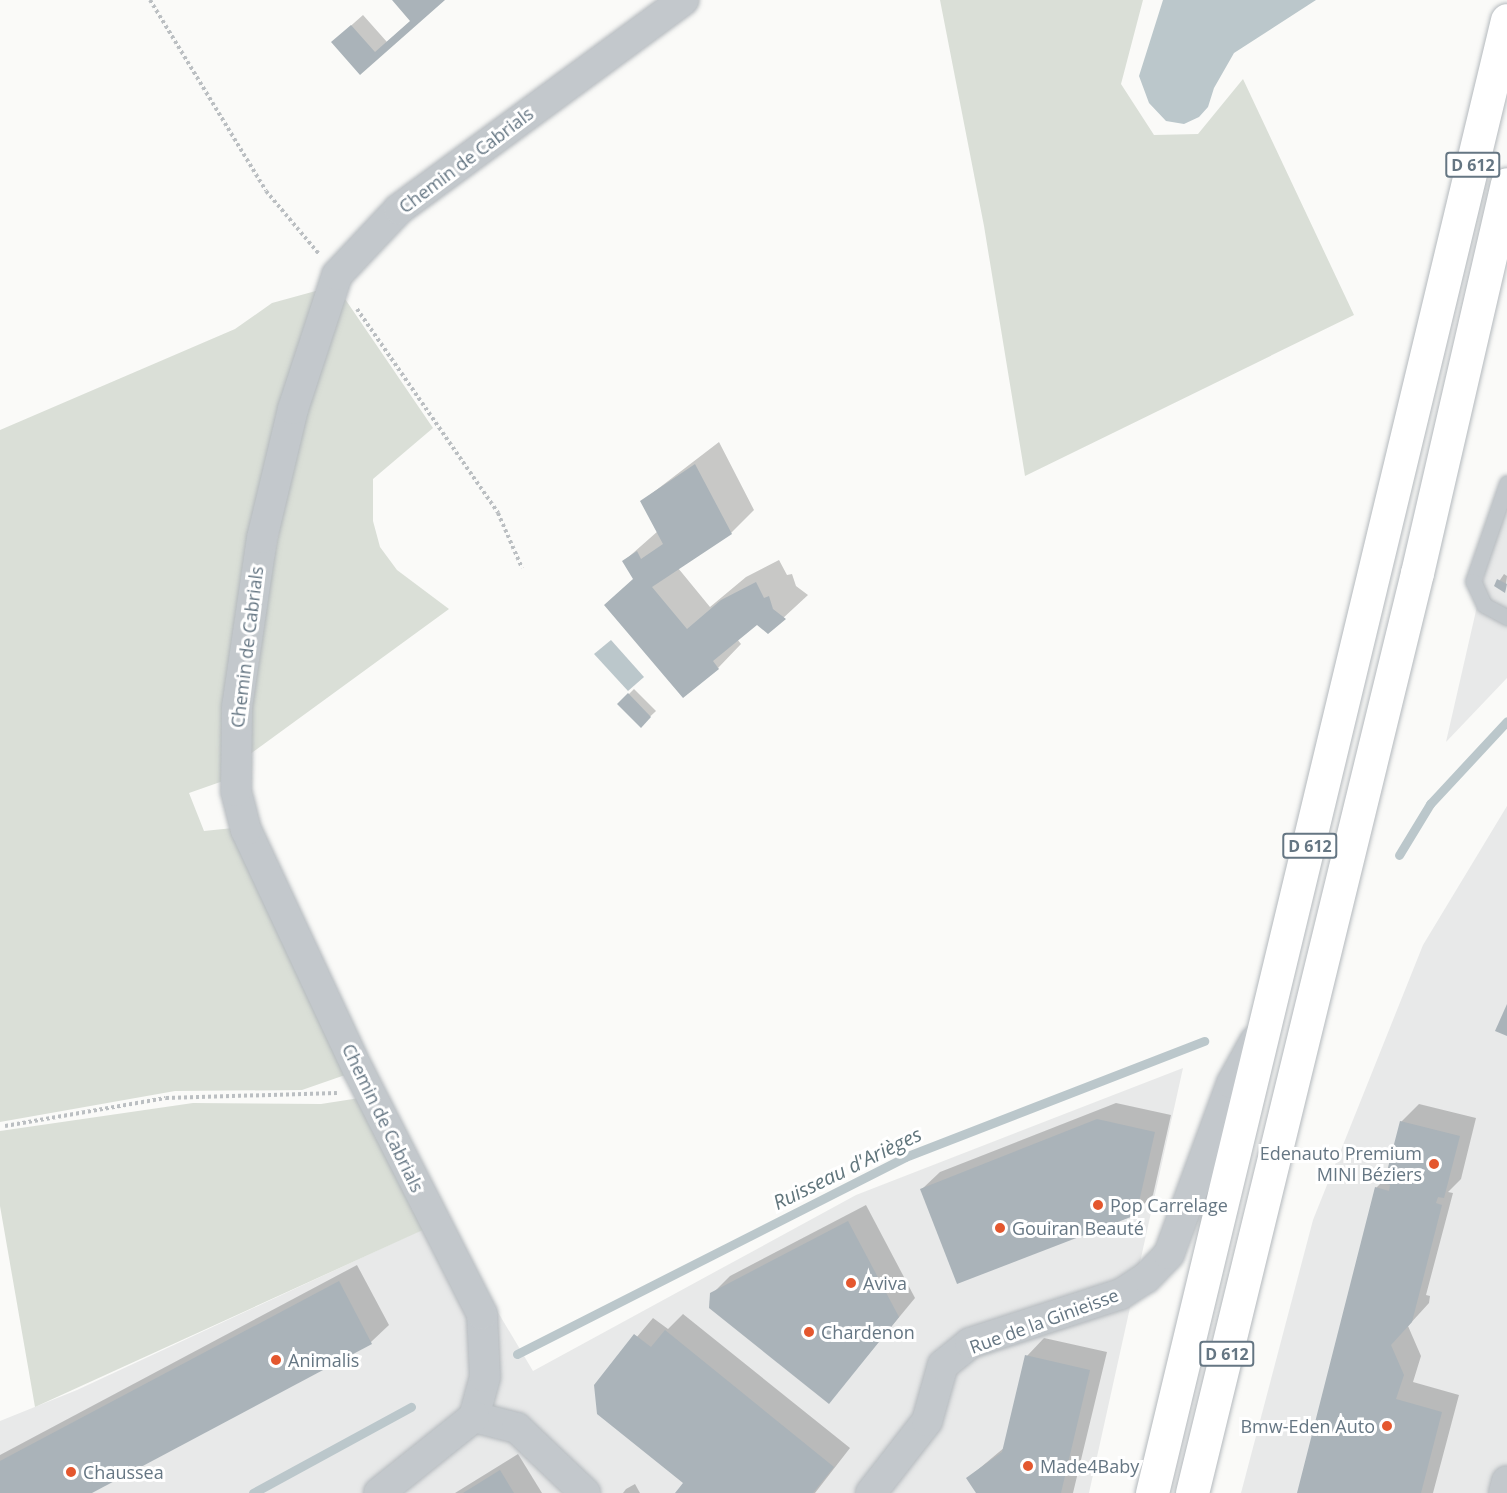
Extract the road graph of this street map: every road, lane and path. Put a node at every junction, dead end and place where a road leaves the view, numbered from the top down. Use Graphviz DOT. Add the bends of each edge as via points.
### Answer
graph roads {
  1 [pos="150,0"];
  2 [pos="684,0"];
  3 [pos="1507,20"];
  4 [pos="1507,184"];
  5 [pos="337,275"];
  6 [pos="1507,483"];
  7 [pos="522,568"];
  8 [pos="1507,617"];
  9 [pos="1267,1020"];
  10 [pos="367,1089"];
  11 [pos="5,1126"];
  12 [pos="1262,1214"];
  13 [pos="1180,1381"];
  14 [pos="474,1417"];
  15 [pos="1507,1481"];
  16 [pos="379,1493"];
  17 [pos="585,1493"];
  18 [pos="871,1493"];
  19 [pos="1137,1493"];
  20 [pos="1152,1493"];
  21 [pos="1192,1493"];
  22 [pos="1214,1493"];
  23 [pos="1504,1493"];
  1 -- 5 [label="path" via="266,191"];
  2 -- 5 [label="street, Chemin de Cabrials" via="399,209"];
  3 -- 9 [label="highway, D 612"];
  4 -- 12 [label="highway, D 612"];
  5 -- 7 [label="path" via="498,513"];
  5 -- 10 [label="street, Chemin de Cabrials" via="292,409 262,538 237,706 236,791 246,831"];
  6 -- 8 [label="lane" via="1473,581 1484,605"];
  9 -- 13 [label="highway, D 612"];
  9 -- 18 [label="street, Rue de la Ginieisse" via="1232,1083 1169,1254 1146,1278 1121,1294 970,1343 943,1365 927,1421"];
  10 -- 11 [label="path" via="294,1097 166,1098"];
  10 -- 14 [label="street, Chemin de Cabrials" via="482,1314 485,1377"];
  12 -- 21 [label="highway, D 612"];
  12 -- 22 [label="highway, D 612"];
  13 -- 19 [label="highway, D 612"];
  13 -- 20 [label="highway, D 612"];
  14 -- 16 [label="street"];
  14 -- 17 [label="street" via="517,1428"];
  15 -- 23 [label="street"];
}
